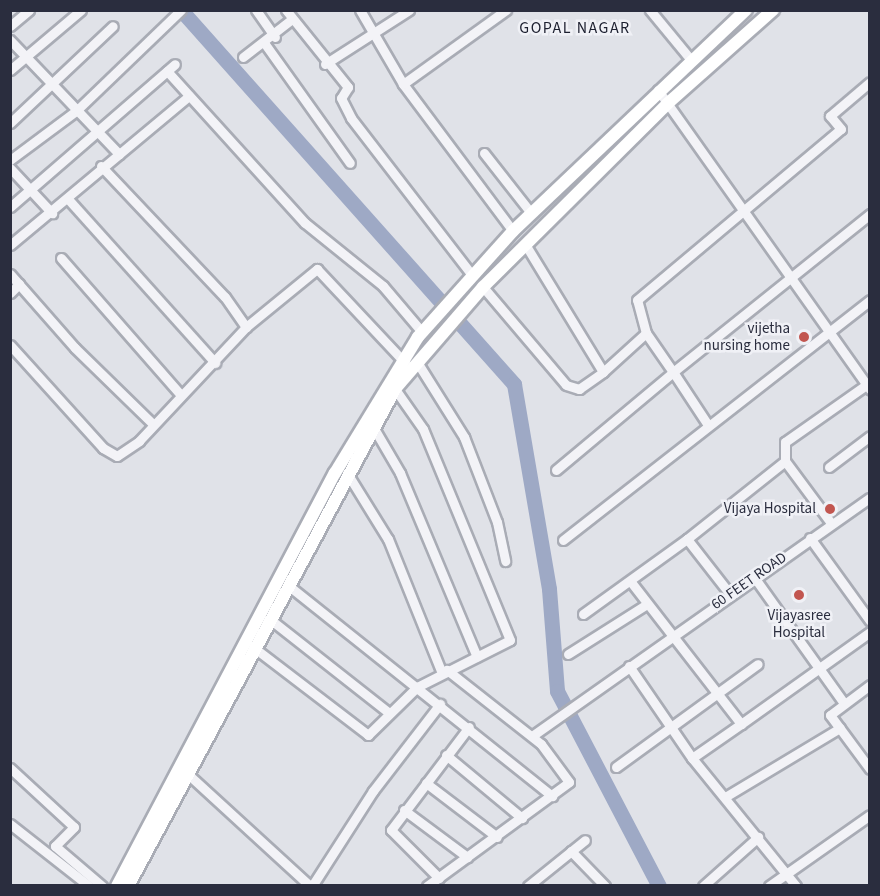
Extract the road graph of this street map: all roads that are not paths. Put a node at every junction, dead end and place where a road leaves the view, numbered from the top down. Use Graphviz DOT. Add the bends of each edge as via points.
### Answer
graph roads {
  1 [pos="29,10"];
  2 [pos="81,10"];
  3 [pos="181,10"];
  4 [pos="256,10"];
  5 [pos="286,10"];
  6 [pos="360,10"];
  7 [pos="409,10"];
  8 [pos="506,10"];
  9 [pos="650,10"];
  10 [pos="746,10"];
  11 [pos="773,10"];
  12 [pos="292,19"];
  13 [pos="10,26"];
  14 [pos="113,26"];
  15 [pos="372,36"];
  16 [pos="275,37"];
  17 [pos="10,40"];
  18 [pos="265,44"];
  19 [pos="27,55"];
  20 [pos="243,57"];
  21 [pos="692,60"];
  22 [pos="175,64"];
  23 [pos="326,64"];
  24 [pos="10,70"];
  25 [pos="167,71"];
  26 [pos="870,82"];
  27 [pos="53,84"];
  28 [pos="403,84"];
  29 [pos="658,90"];
  30 [pos="189,96"];
  31 [pos="667,104"];
  32 [pos="77,110"];
  33 [pos="10,123"];
  34 [pos="97,131"];
  35 [pos="484,153"];
  36 [pos="119,154"];
  37 [pos="10,160"];
  38 [pos="350,163"];
  39 [pos="101,166"];
  40 [pos="10,168"];
  41 [pos="30,188"];
  42 [pos="69,200"];
  43 [pos="10,207"];
  44 [pos="744,208"];
  45 [pos="52,213"];
  46 [pos="531,213"];
  47 [pos="870,214"];
  48 [pos="513,231"];
  49 [pos="525,244"];
  50 [pos="10,245"];
  51 [pos="61,258"];
  52 [pos="10,274"];
  53 [pos="471,274"];
  54 [pos="790,276"];
  55 [pos="19,284"];
  56 [pos="483,287"];
  57 [pos="10,293"];
  58 [pos="870,300"];
  59 [pos="246,327"];
  60 [pos="829,332"];
  61 [pos="646,333"];
  62 [pos="420,335"];
  63 [pos="10,345"];
  64 [pos="215,363"];
  65 [pos="410,364"];
  66 [pos="603,372"];
  67 [pos="674,372"];
  68 [pos="869,386"];
  69 [pos="395,389"];
  70 [pos="181,395"];
  71 [pos="153,424"];
  72 [pos="372,425"];
  73 [pos="708,425"];
  74 [pos="870,436"];
  75 [pos="785,461"];
  76 [pos="829,467"];
  77 [pos="556,470"];
  78 [pos="347,473"];
  79 [pos="869,499"];
  80 [pos="831,523"];
  81 [pos="810,538"];
  82 [pos="687,539"];
  83 [pos="563,540"];
  84 [pos="505,561"];
  85 [pos="754,577"];
  86 [pos="631,582"];
  87 [pos="289,586"];
  88 [pos="730,594"];
  89 [pos="647,604"];
  90 [pos="583,614"];
  91 [pos="271,620"];
  92 [pos="870,621"];
  93 [pos="870,632"];
  94 [pos="672,635"];
  95 [pos="257,650"];
  96 [pos="568,654"];
  97 [pos="477,657"];
  98 [pos="759,664"];
  99 [pos="628,666"];
  100 [pos="819,667"];
  101 [pos="445,672"];
  102 [pos="870,685"];
  103 [pos="417,687"];
  104 [pos="717,693"];
  105 [pos="843,702"];
  106 [pos="440,704"];
  107 [pos="389,713"];
  108 [pos="741,724"];
  109 [pos="469,727"];
  110 [pos="840,728"];
  111 [pos="671,730"];
  112 [pos="532,736"];
  113 [pos="446,755"];
  114 [pos="692,759"];
  115 [pos="616,767"];
  116 [pos="10,768"];
  117 [pos="870,769"];
  118 [pos="190,776"];
  119 [pos="426,783"];
  120 [pos="552,796"];
  121 [pos="725,797"];
  122 [pos="404,810"];
  123 [pos="870,815"];
  124 [pos="522,818"];
  125 [pos="10,824"];
  126 [pos="497,837"];
  127 [pos="758,837"];
  128 [pos="585,840"];
  129 [pos="55,846"];
  130 [pos="571,851"];
  131 [pos="48,854"];
  132 [pos="467,856"];
  133 [pos="785,872"];
  134 [pos="439,878"];
  135 [pos="89,885"];
  136 [pos="102,885"];
  137 [pos="117,885"];
  138 [pos="128,885"];
  139 [pos="311,885"];
  140 [pos="427,885"];
  141 [pos="528,885"];
  142 [pos="605,885"];
  143 [pos="703,885"];
  144 [pos="769,885"];
  145 [pos="796,885"];
  1 -- 13 [label="street"];
  2 -- 19 [label="street"];
  3 -- 32 [label="street"];
  4 -- 16 [label="street"];
  5 -- 12 [label="street"];
  6 -- 15 [label="street"];
  7 -- 15 [label="street"];
  8 -- 28 [label="street"];
  9 -- 21 [label="street"];
  10 -- 21 [label="main road"];
  11 -- 31 [label="main road"];
  12 -- 16 [label="street"];
  12 -- 23 [label="street"];
  14 -- 27 [label="street"];
  15 -- 23 [label="street"];
  15 -- 28 [label="street"];
  16 -- 18 [label="street"];
  17 -- 19 [label="street"];
  18 -- 20 [label="street"];
  18 -- 38 [label="street"];
  19 -- 24 [label="street"];
  19 -- 27 [label="street"];
  21 -- 29 [label="main road"];
  22 -- 25 [label="street"];
  23 -- 53 [label="street" via="348,87 341,98 351,118"];
  25 -- 30 [label="street"];
  25 -- 34 [label="street"];
  26 -- 44 [label="street" via="831,116 841,129"];
  27 -- 32 [label="street"];
  27 -- 33 [label="street"];
  28 -- 48 [label="street"];
  29 -- 31 [label="street"];
  29 -- 46 [label="main road"];
  30 -- 36 [label="street"];
  30 -- 62 [label="street" via="305,223 383,286"];
  31 -- 44 [label="street"];
  31 -- 49 [label="main road"];
  32 -- 34 [label="street"];
  32 -- 37 [label="street"];
  34 -- 36 [label="street"];
  34 -- 41 [label="street"];
  35 -- 46 [label="street"];
  36 -- 39 [label="street"];
  39 -- 42 [label="street"];
  39 -- 59 [label="street" via="225,297"];
  40 -- 41 [label="street"];
  41 -- 43 [label="street"];
  41 -- 45 [label="street"];
  42 -- 45 [label="street"];
  42 -- 64 [label="street"];
  44 -- 54 [label="street"];
  44 -- 61 [label="street" via="637,300"];
  45 -- 50 [label="street"];
  46 -- 48 [label="main road"];
  47 -- 54 [label="street"];
  48 -- 53 [label="main road"];
  49 -- 56 [label="main road"];
  49 -- 66 [label="street"];
  51 -- 70 [label="street"];
  52 -- 55 [label="street"];
  53 -- 62 [label="main road"];
  54 -- 60 [label="street"];
  54 -- 67 [label="street"];
  55 -- 57 [label="street"];
  55 -- 71 [label="street"];
  56 -- 65 [label="main road"];
  56 -- 66 [label="street" via="566,385 579,389"];
  58 -- 60 [label="street"];
  59 -- 64 [label="street"];
  59 -- 65 [label="street" via="317,269"];
  60 -- 68 [label="street"];
  60 -- 73 [label="street"];
  61 -- 66 [label="street"];
  61 -- 67 [label="street"];
  62 -- 65 [label="main road"];
  63 -- 71 [label="street" via="112,455 126,452"];
  64 -- 70 [label="street"];
  65 -- 69 [label="main road"];
  65 -- 84 [label="street" via="464,437 497,522"];
  65 -- 137 [label="main road" via="335,473"];
  67 -- 73 [label="street"];
  67 -- 77 [label="street"];
  68 -- 75 [label="street" via="785,442"];
  69 -- 72 [label="main road"];
  69 -- 97 [label="street" via="423,429 510,632 509,642"];
  70 -- 71 [label="street"];
  72 -- 78 [label="main road"];
  72 -- 97 [label="street" via="400,473"];
  73 -- 83 [label="street"];
  74 -- 76 [label="street"];
  75 -- 80 [label="street"];
  75 -- 82 [label="street"];
  78 -- 87 [label="main road"];
  78 -- 101 [label="street" via="388,539"];
  79 -- 80 [label="street, 60 FEET ROAD"];
  80 -- 81 [label="street, 60 FEET ROAD"];
  81 -- 85 [label="street, 60 FEET ROAD"];
  81 -- 92 [label="street"];
  82 -- 86 [label="street"];
  82 -- 88 [label="street"];
  85 -- 88 [label="street, 60 FEET ROAD"];
  85 -- 100 [label="street"];
  86 -- 89 [label="street"];
  86 -- 90 [label="street"];
  87 -- 91 [label="main road"];
  87 -- 103 [label="street"];
  88 -- 94 [label="street, 60 FEET ROAD"];
  89 -- 94 [label="street"];
  89 -- 96 [label="street"];
  91 -- 95 [label="main road"];
  91 -- 107 [label="street"];
  93 -- 100 [label="street"];
  94 -- 99 [label="street, 60 FEET ROAD"];
  94 -- 104 [label="street"];
  95 -- 107 [label="street" via="363,733 373,733"];
  95 -- 118 [label="main road"];
  97 -- 101 [label="street"];
  98 -- 104 [label="street"];
  99 -- 111 [label="street"];
  99 -- 112 [label="street, 60 FEET ROAD"];
  100 -- 105 [label="street"];
  100 -- 108 [label="street"];
  101 -- 103 [label="street"];
  101 -- 112 [label="street"];
  102 -- 105 [label="street"];
  103 -- 106 [label="street"];
  103 -- 107 [label="street"];
  104 -- 108 [label="street"];
  104 -- 111 [label="street"];
  105 -- 110 [label="street" via="831,710"];
  106 -- 109 [label="street"];
  106 -- 139 [label="street" via="373,791"];
  108 -- 114 [label="street"];
  109 -- 113 [label="street"];
  109 -- 120 [label="street"];
  110 -- 117 [label="street"];
  110 -- 121 [label="street"];
  111 -- 114 [label="street"];
  111 -- 115 [label="street"];
  112 -- 120 [label="street" via="569,779"];
  113 -- 119 [label="street"];
  113 -- 124 [label="street"];
  114 -- 121 [label="street"];
  116 -- 129 [label="street" via="74,827"];
  118 -- 138 [label="main road"];
  118 -- 139 [label="street"];
  119 -- 122 [label="street"];
  119 -- 126 [label="street"];
  120 -- 124 [label="street"];
  121 -- 127 [label="street"];
  122 -- 132 [label="street"];
  122 -- 134 [label="street" via="391,833"];
  123 -- 133 [label="street"];
  124 -- 126 [label="street"];
  125 -- 131 [label="street"];
  126 -- 132 [label="street"];
  127 -- 133 [label="street"];
  127 -- 143 [label="street"];
  128 -- 130 [label="street"];
  129 -- 131 [label="street"];
  129 -- 136 [label="street"];
  130 -- 141 [label="street"];
  130 -- 142 [label="street"];
  131 -- 135 [label="street"];
  132 -- 134 [label="street"];
  133 -- 144 [label="street"];
  133 -- 145 [label="street"];
  134 -- 140 [label="street"];
}
